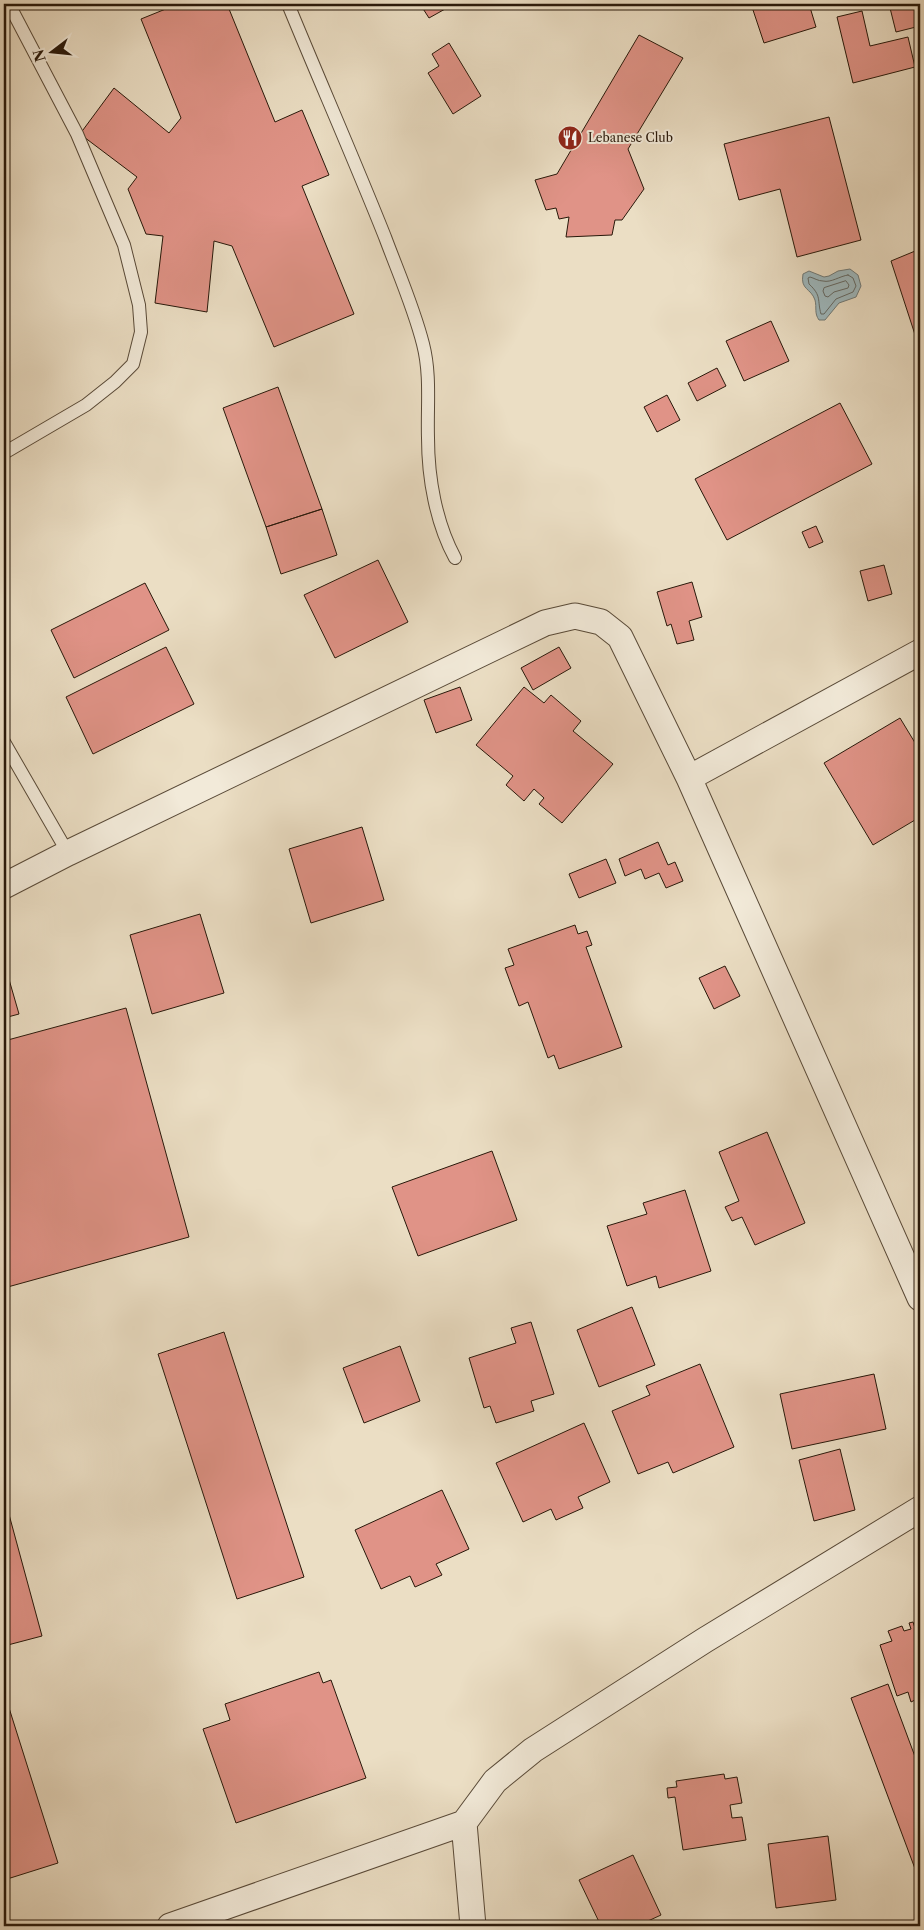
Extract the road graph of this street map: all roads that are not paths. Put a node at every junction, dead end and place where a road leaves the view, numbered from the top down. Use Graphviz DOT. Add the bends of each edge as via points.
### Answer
graph roads {
  1 [pos="6,4"];
  2 [pos="288,4"];
  3 [pos="4,453"];
  4 [pos="455,558"];
  5 [pos="920,652"];
  6 [pos="4,742"];
  7 [pos="688,778"];
  8 [pos="68,854"];
  9 [pos="4,886"];
  10 [pos="920,1298"];
  11 [pos="920,1509"];
  12 [pos="464,1823"];
  13 [pos="170,1926"];
  14 [pos="473,1926"];
  1 -- 3 [label="lane" via="77,134 124,246 139,306 141,332 133,364 115,382 86,405"];
  2 -- 4 [label="lane" via="375,213 424,345 433,499"];
  5 -- 7 [label="street"];
  6 -- 8 [label="lane"];
  7 -- 8 [label="street" via="620,637 601,622 575,616 545,623"];
  7 -- 10 [label="street"];
  8 -- 9 [label="street"];
  11 -- 12 [label="street" via="533,1750 495,1781"];
  12 -- 13 [label="street"];
  12 -- 14 [label="street"];
}
